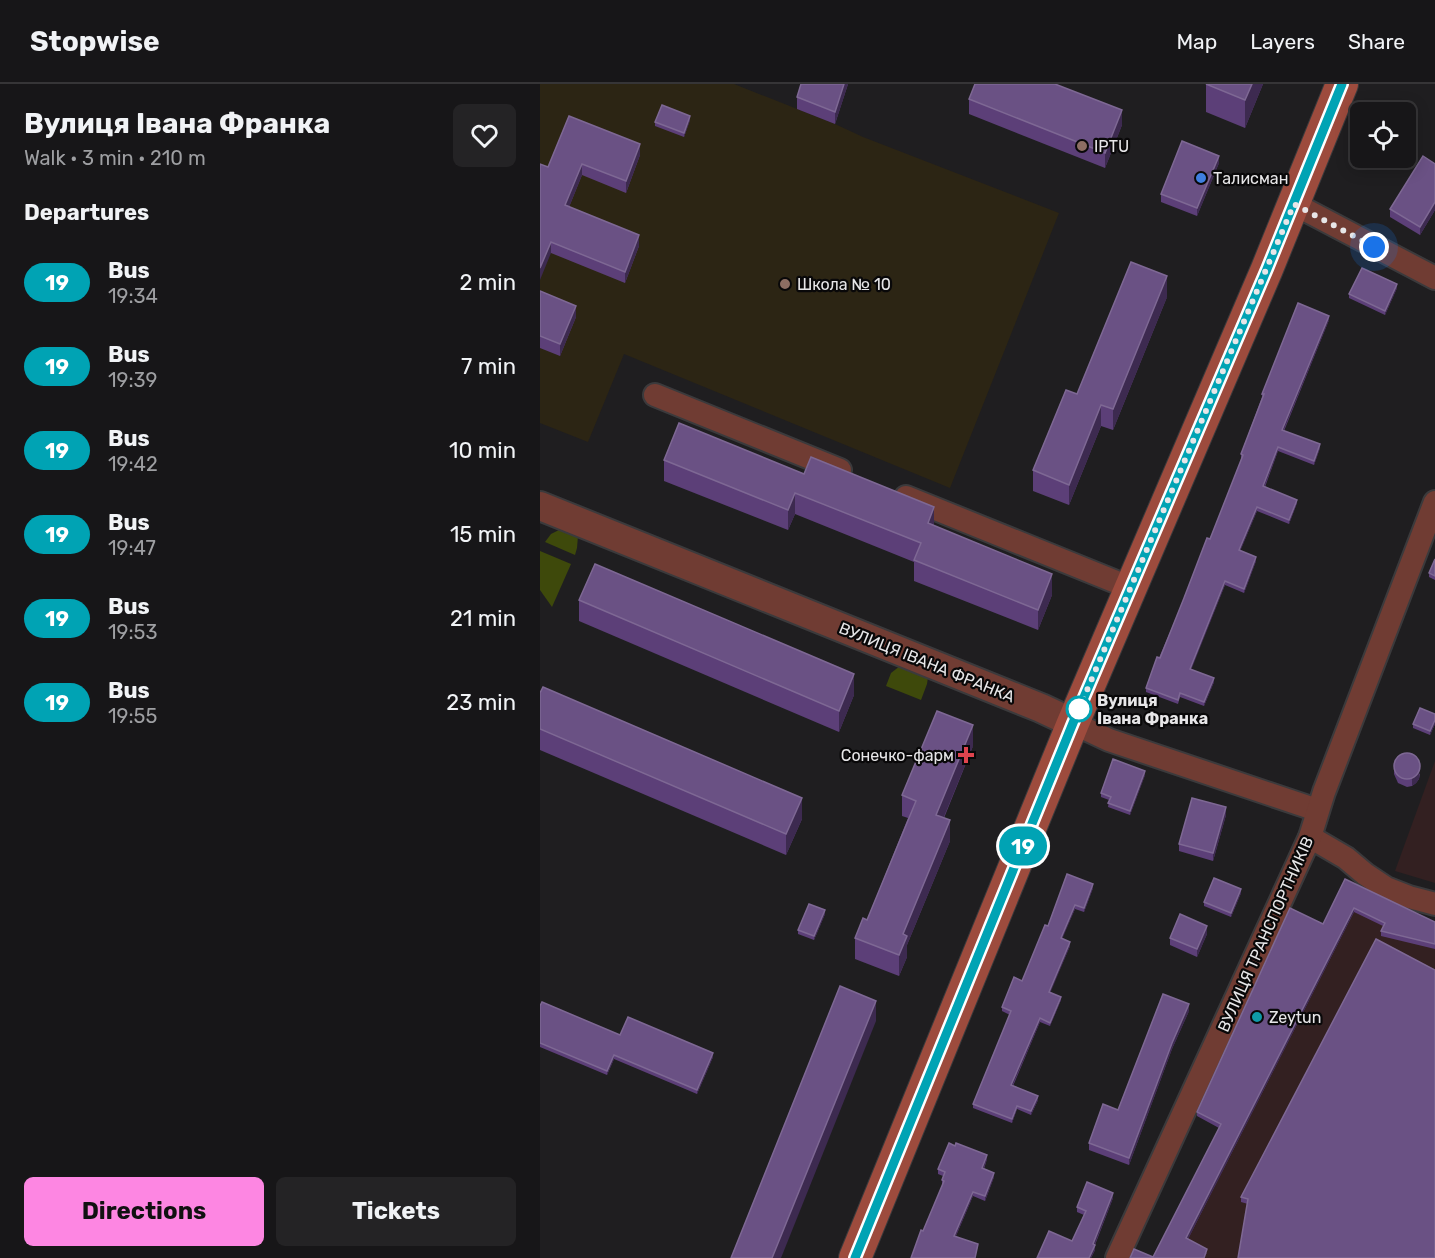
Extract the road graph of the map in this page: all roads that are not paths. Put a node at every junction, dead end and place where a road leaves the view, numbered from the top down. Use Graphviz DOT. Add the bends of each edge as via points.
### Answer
graph roads {
  1 [pos="1342,84"];
  2 [pos="1294,204"];
  3 [pos="1435,278"];
  4 [pos="655,395"];
  5 [pos="854,476"];
  6 [pos="887,489"];
  7 [pos="1435,502"];
  8 [pos="540,506"];
  9 [pos="1131,588"];
  10 [pos="1073,723"];
  11 [pos="1317,810"];
  12 [pos="1311,837"];
  13 [pos="1435,904"];
  14 [pos="855,1258"];
  15 [pos="1117,1258"];
  1 -- 2 [label="main road"];
  2 -- 3 [label="street"];
  2 -- 9 [label="main road"];
  4 -- 5 [label="street"];
  6 -- 9 [label="street"];
  7 -- 11 [label="street, ВУЛИЦЯ ТРАНСПОРТНИКІВ"];
  8 -- 10 [label="street, ВУЛИЦЯ ІВАНА ФРАНКА"];
  9 -- 10 [label="main road"];
  10 -- 11 [label="street, ВУЛИЦЯ ІВАНА ФРАНКА" via="1109,740"];
  10 -- 14 [label="main road"];
  11 -- 12 [label="street, ВУЛИЦЯ ТРАНСПОРТНИКІВ"];
  12 -- 13 [label="street" via="1386,888"];
  12 -- 15 [label="street, ВУЛИЦЯ ТРАНСПОРТНИКІВ"];
}
